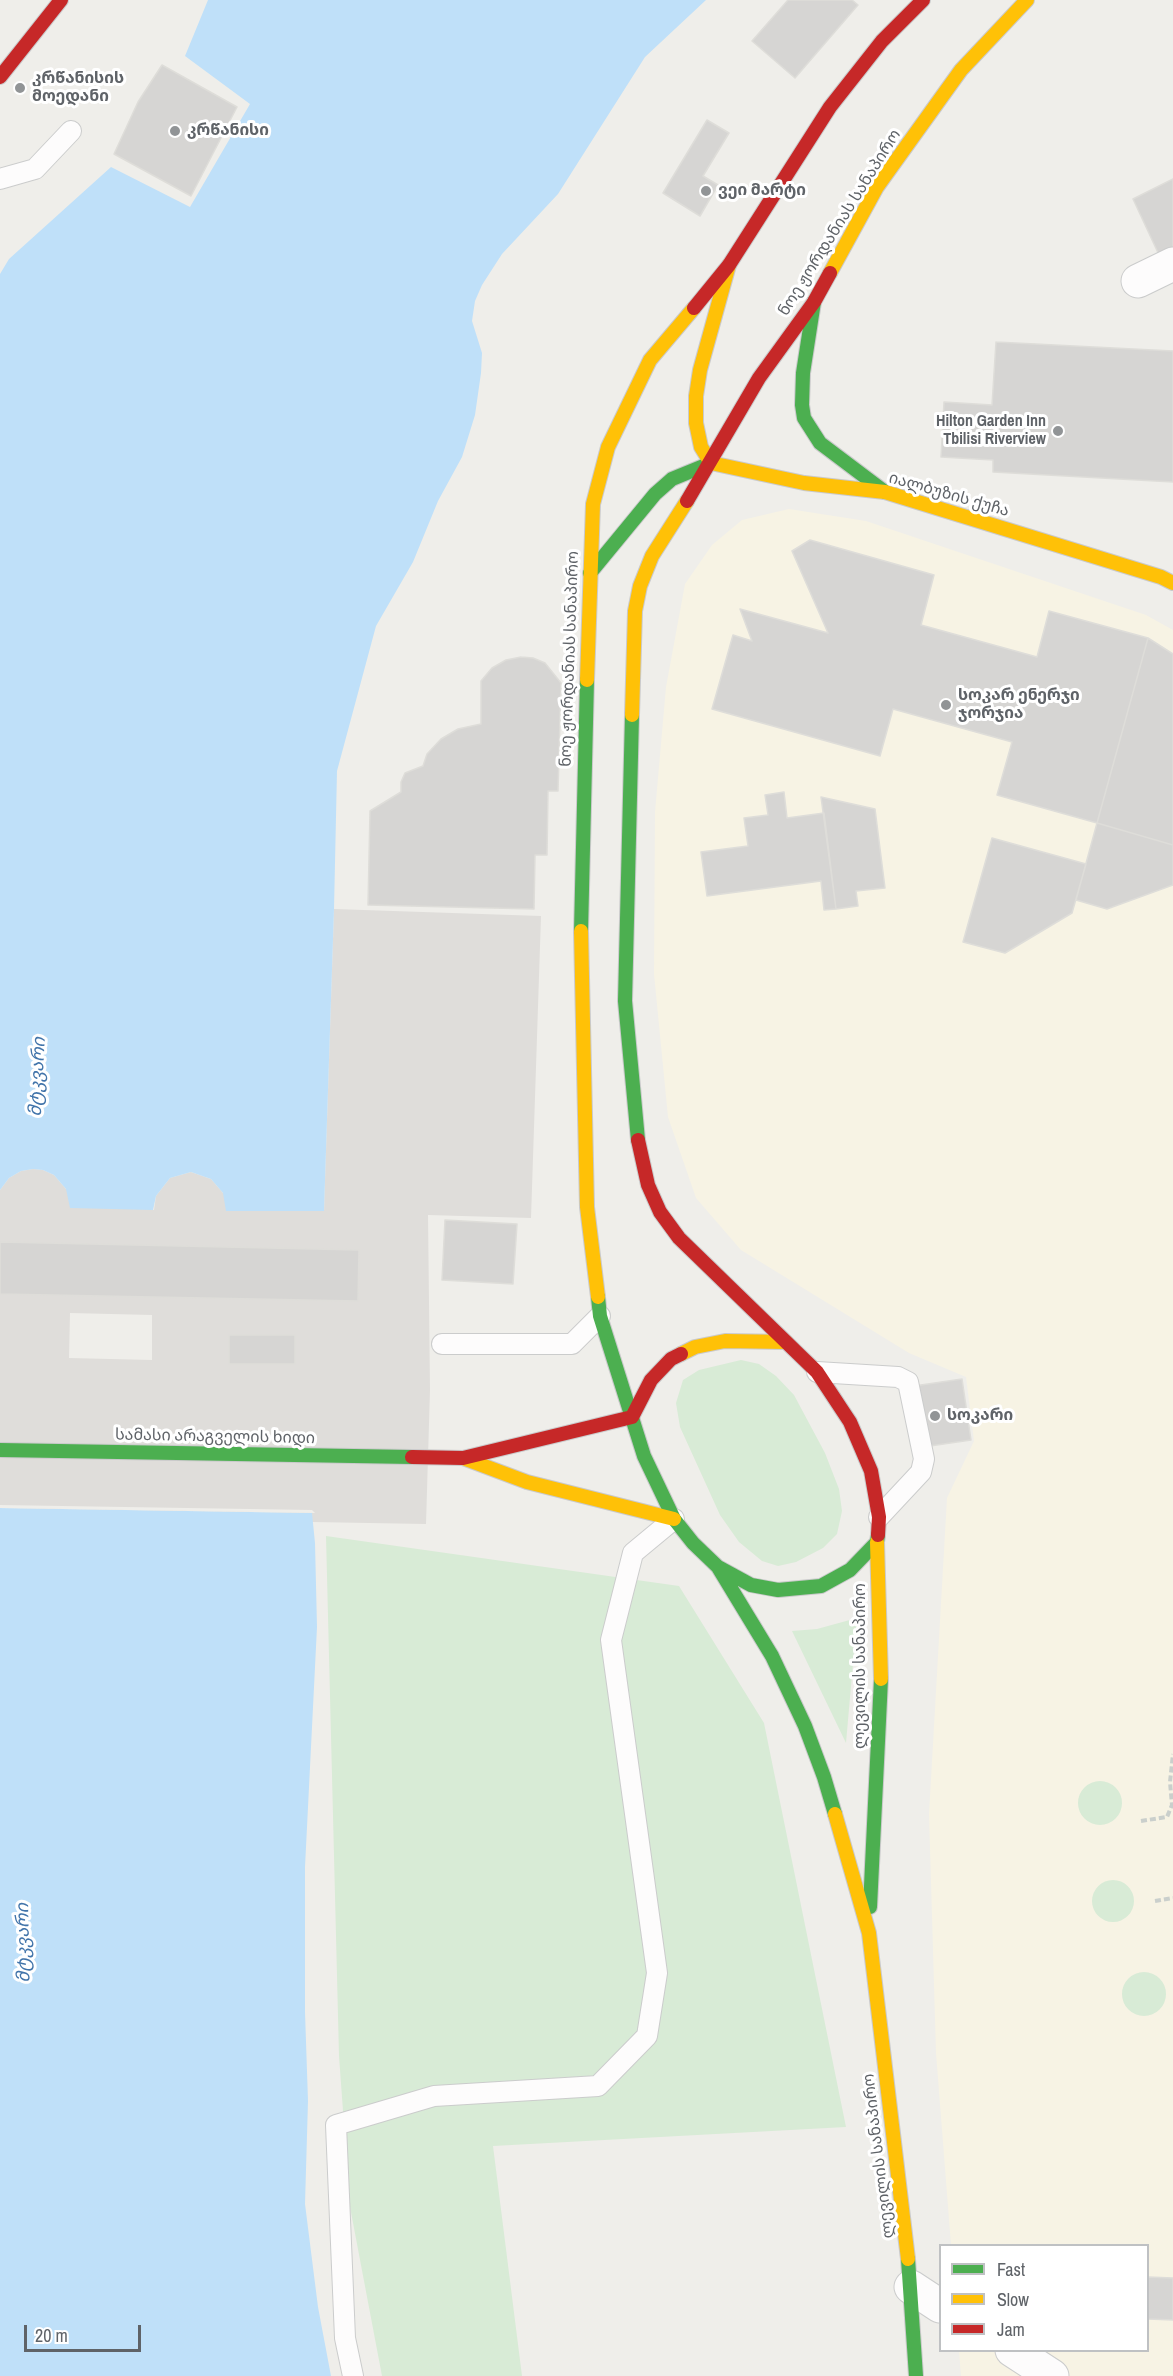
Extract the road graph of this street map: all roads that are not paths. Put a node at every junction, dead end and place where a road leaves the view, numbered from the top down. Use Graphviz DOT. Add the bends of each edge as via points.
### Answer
graph roads {
  1 [pos="61,0"];
  2 [pos="923,0"];
  3 [pos="1027,0"];
  4 [pos="0,77"];
  5 [pos="71,131"];
  6 [pos="0,179"];
  7 [pos="1173,264"];
  8 [pos="729,265"];
  9 [pos="1138,282"];
  10 [pos="814,302"];
  11 [pos="711,463"];
  12 [pos="885,492"];
  13 [pos="590,573"];
  14 [pos="1169,576"];
  15 [pos="600,1316"];
  16 [pos="786,1342"];
  17 [pos="442,1344"];
  18 [pos="817,1372"];
  19 [pos="632,1417"];
  20 [pos="0,1450"];
  21 [pos="463,1458"];
  22 [pos="879,1517"];
  23 [pos="674,1519"];
  24 [pos="877,1542"];
  25 [pos="718,1567"];
  26 [pos="869,1933"];
  27 [pos="911,2287"];
  28 [pos="939,2305"];
  29 [pos="1015,2352"];
  30 [pos="353,2376"];
  31 [pos="916,2376"];
  32 [pos="1052,2376"];
  1 -- 4 [label="main road"];
  2 -- 8 [label="main road, ნოე ჟორდანიას სანაპირო" via="882,41 830,107"];
  3 -- 10 [label="main road, ნოე ჟორდანიას სანაპირო" via="961,70 922,122 877,188"];
  5 -- 6 [label="lane" via="35,169"];
  7 -- 9 [label="street"];
  8 -- 11 [label="main road" via="696,396 701,447"];
  8 -- 13 [label="main road, ნოე ჟორდანიას სანაპირო" via="650,360 611,440 593,504"];
  10 -- 11 [label="main road, ნოე ჟორდანიას სანაპირო" via="759,378"];
  10 -- 12 [label="main road" via="803,373 804,418 820,443"];
  11 -- 12 [label="main road, იალბუზის ქუჩა" via="804,483"];
  11 -- 13 [label="main road" via="672,480 655,494"];
  11 -- 16 [label="main road, ნოე ჟორდანიას სანაპირო" via="652,556 635,611 625,1001 634,1110 640,1156 660,1212 705,1265"];
  12 -- 14 [label="main road, იალბუზის ქუჩა"];
  13 -- 15 [label="main road, ნოე ჟორდანიას სანაპირო" via="581,926 587,1207"];
  15 -- 17 [label="lane" via="572,1344"];
  15 -- 19 [label="main road, ნოე ჟორდანიას სანაპირო"];
  16 -- 18 [label="main road, ნოე ჟორდანიას სანაპირო"];
  16 -- 19 [label="main road" via="725,1341 695,1347 670,1359 651,1380"];
  18 -- 22 [label="main road, ლევილის სანაპირო" via="850,1422 871,1471"];
  18 -- 22 [label="lane" via="898,1377 908,1382 924,1459 921,1472"];
  19 -- 21 [label="main road"];
  19 -- 23 [label="main road, ნოე ჟორდანიას სანაპირო" via="644,1456"];
  20 -- 21 [label="main road, სამასი არაგველის ხიდი"];
  21 -- 23 [label="main road" via="527,1482"];
  22 -- 24 [label="main road, ლევილის სანაპირო"];
  23 -- 25 [label="main road, ნოე ჟორდანიას სანაპირო"];
  23 -- 30 [label="lane" via="633,1553 611,1640 657,1973 647,2036 598,2086 434,2096 336,2125 345,2338"];
  24 -- 25 [label="main road" via="849,1570 821,1586 778,1590 751,1585"];
  24 -- 26 [label="main road, ლევილის სანაპირო" via="881,1689"];
  25 -- 26 [label="main road, ლევილის სანაპირო" via="772,1656 805,1726 825,1777"];
  26 -- 27 [label="main road, ლევილის სანაპირო"];
  27 -- 28 [label="street"];
  27 -- 31 [label="main road, ლევილის სანაპირო"];
  29 -- 32 [label="street"];
}
